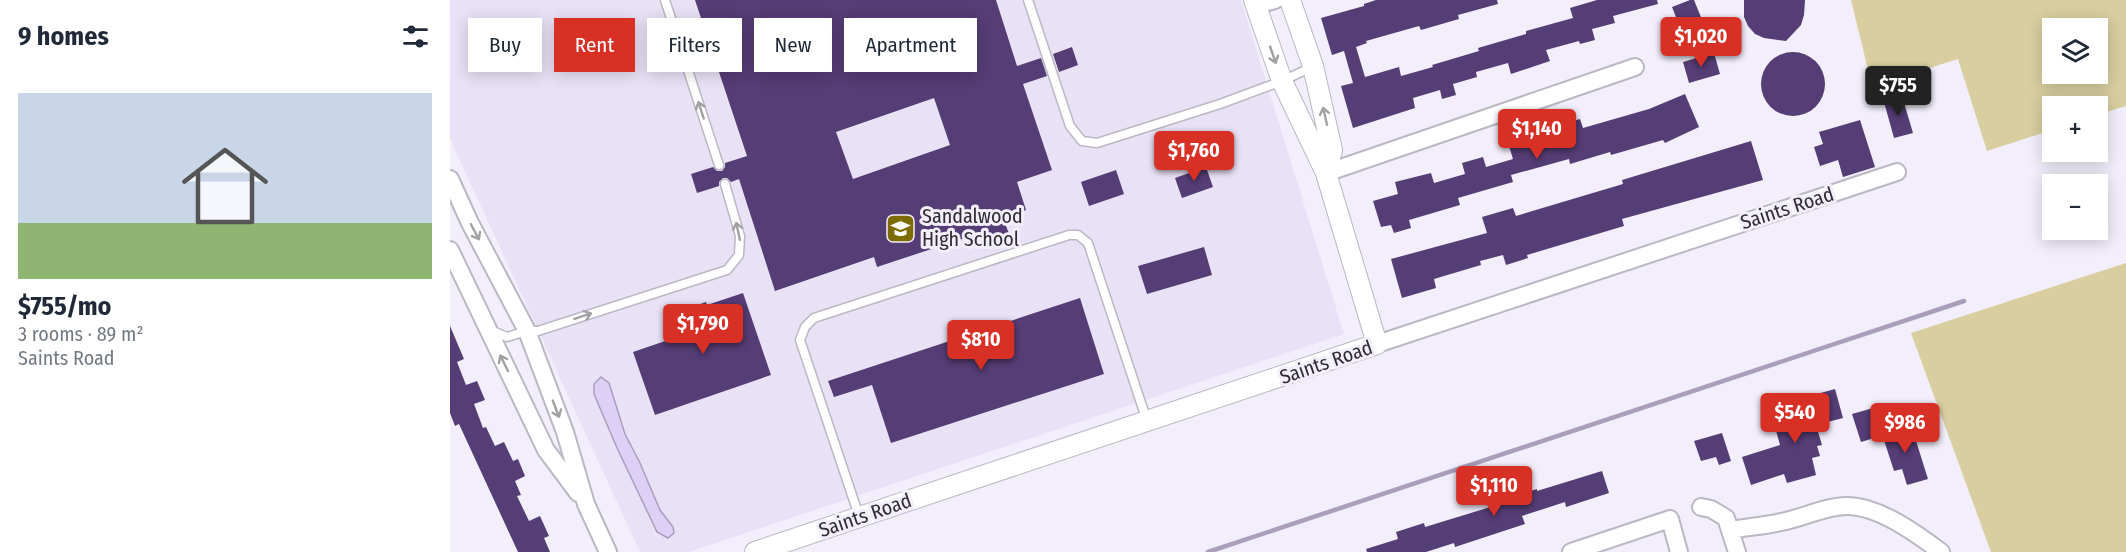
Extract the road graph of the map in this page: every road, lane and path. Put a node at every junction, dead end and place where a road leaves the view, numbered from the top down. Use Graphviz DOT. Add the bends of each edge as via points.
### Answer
graph roads {
  1 [pos="665,0"];
  2 [pos="1028,0"];
  3 [pos="1290,0"];
  4 [pos="1262,2"];
  5 [pos="1313,66"];
  6 [pos="1635,67"];
  7 [pos="1282,81"];
  8 [pos="718,165"];
  9 [pos="1897,172"];
  10 [pos="1326,173"];
  11 [pos="450,179"];
  12 [pos="724,184"];
  13 [pos="450,250"];
  14 [pos="487,329"];
  15 [pos="526,331"];
  16 [pos="1377,344"];
  17 [pos="1147,422"];
  18 [pos="586,504"];
  19 [pos="1701,507"];
  20 [pos="859,516"];
  21 [pos="1731,530"];
  22 [pos="608,552"];
  23 [pos="755,552"];
  24 [pos="1571,552"];
  25 [pos="1679,552"];
  26 [pos="1737,552"];
  27 [pos="1941,552"];
  8 -- 1 [label="lane, one-way"];
  2 -- 7 [label="lane" via="1070,126 1082,141 1096,144"];
  3 -- 5 [label="street"];
  4 -- 7 [label="street, one-way"];
  5 -- 7 [label="lane"];
  10 -- 5 [label="street, one-way" via="1332,150"];
  6 -- 10 [label="street"];
  7 -- 10 [label="street"];
  9 -- 16 [label="street, Saints Road"];
  10 -- 16 [label="street"];
  11 -- 15 [label="street, one-way"];
  15 -- 12 [label="lane, one-way" via="538,331 727,270 739,255 740,236"];
  13 -- 14 [label="street"];
  14 -- 15 [label="lane" via="507,337"];
  18 -- 14 [label="street, one-way" via="546,450"];
  15 -- 18 [label="street, one-way" via="565,432"];
  16 -- 17 [label="street, Saints Road"];
  17 -- 20 [label="street, Saints Road"];
  17 -- 20 [label="lane" via="1088,243 1078,235 814,318 800,340"];
  18 -- 22 [label="street"];
  19 -- 21 [label="street" via="1726,518"];
  20 -- 23 [label="street, Saints Road"];
  21 -- 26 [label="street"];
  21 -- 27 [label="street" via="1850,506 1893,520"];
  24 -- 25 [label="street" via="1670,519"];
}
